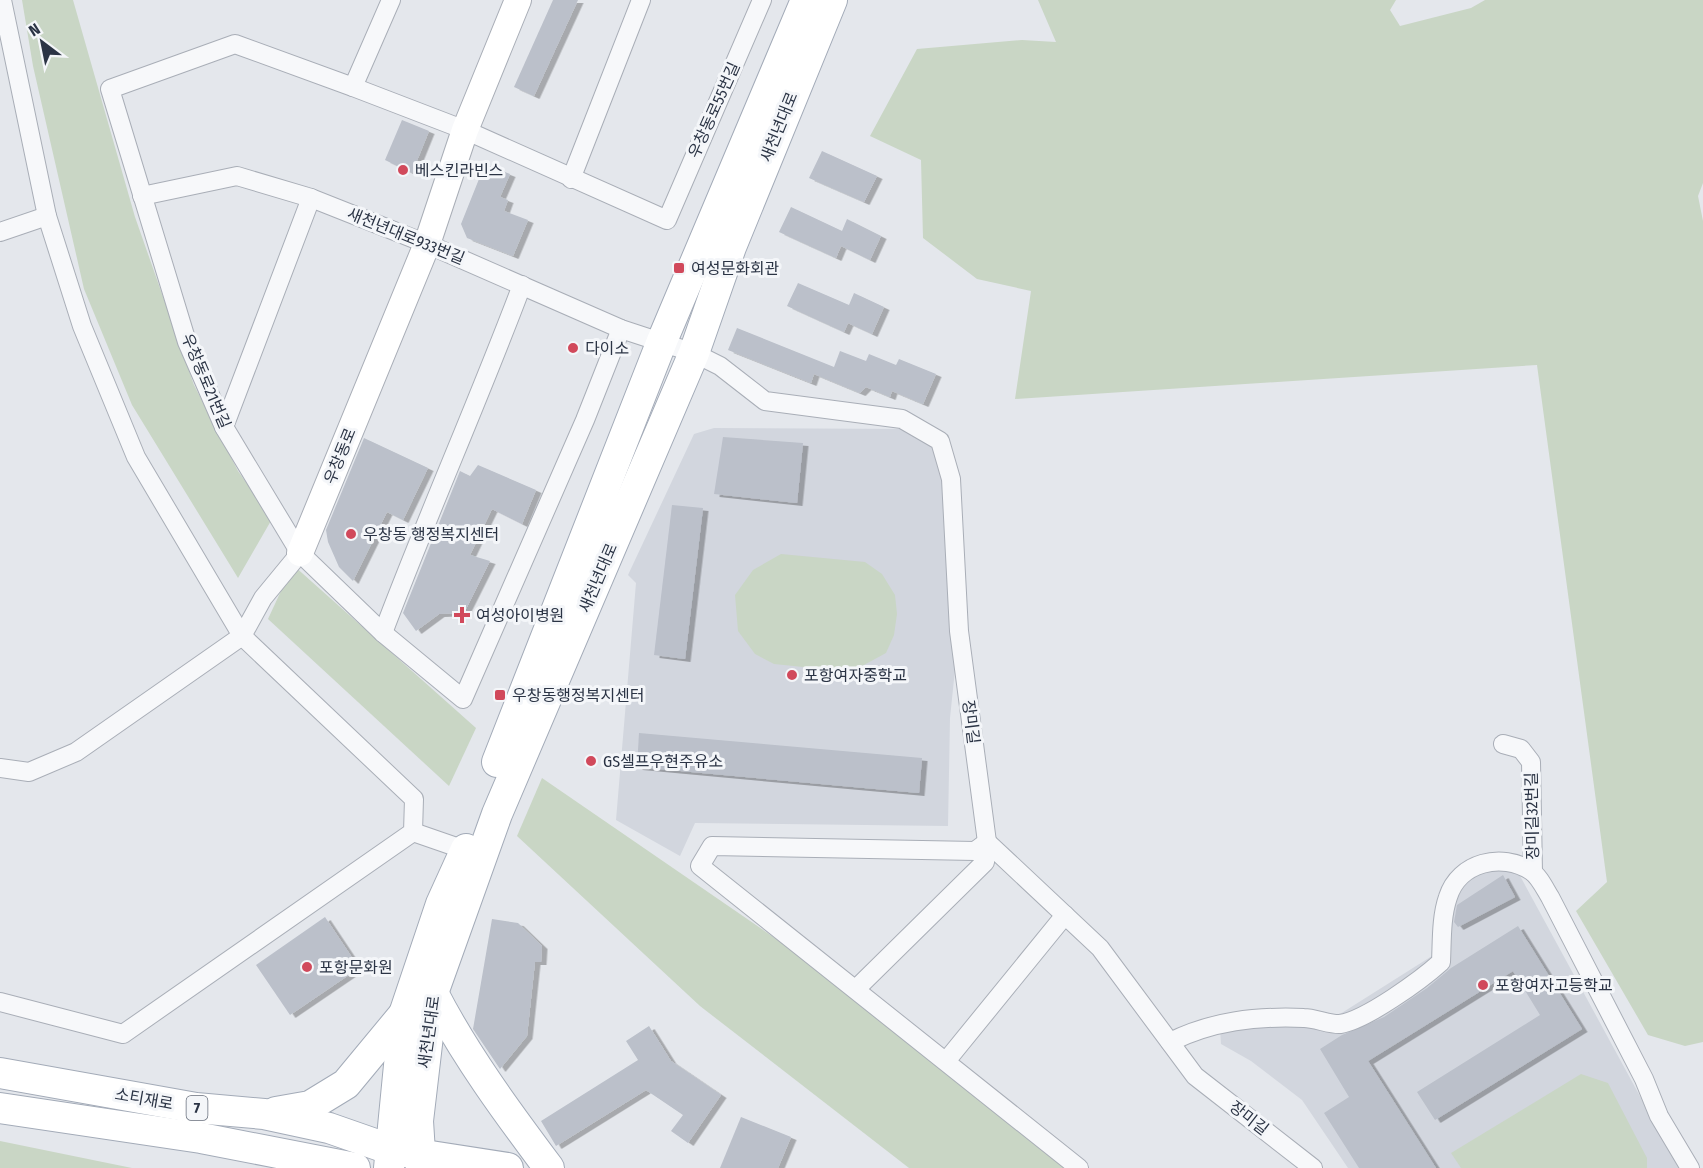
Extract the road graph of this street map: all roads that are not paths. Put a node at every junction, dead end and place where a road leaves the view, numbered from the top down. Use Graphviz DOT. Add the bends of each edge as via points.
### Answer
graph roads {
  1 [pos="2,0"];
  2 [pos="391,0"];
  3 [pos="518,0"];
  4 [pos="641,0"];
  5 [pos="762,0"];
  6 [pos="806,0"];
  7 [pos="832,0"];
  8 [pos="353,87"];
  9 [pos="465,130"];
  10 [pos="571,179"];
  11 [pos="142,196"];
  12 [pos="311,198"];
  13 [pos="47,216"];
  14 [pos="0,232"];
  15 [pos="427,244"];
  16 [pos="522,285"];
  17 [pos="621,329"];
  18 [pos="662,341"];
  19 [pos="694,353"];
  20 [pos="224,427"];
  21 [pos="300,553"];
  22 [pos="383,633"];
  23 [pos="242,636"];
  24 [pos="1503,744"];
  25 [pos="0,768"];
  26 [pos="413,832"];
  27 [pos="987,842"];
  28 [pos="465,850"];
  29 [pos="1533,872"];
  30 [pos="1065,915"];
  31 [pos="856,988"];
  32 [pos="433,993"];
  33 [pos="0,1002"];
  34 [pos="404,1014"];
  35 [pos="1170,1042"];
  36 [pos="947,1060"];
  37 [pos="0,1073"];
  38 [pos="0,1108"];
  39 [pos="264,1114"];
  40 [pos="217,1143"];
  41 [pos="405,1160"];
  42 [pos="277,1168"];
  43 [pos="356,1168"];
  44 [pos="508,1168"];
  45 [pos="549,1168"];
  46 [pos="1079,1168"];
  47 [pos="1313,1168"];
  48 [pos="1690,1168"];
  1 -- 13 [label="street"];
  2 -- 8 [label="street"];
  3 -- 9 [label="main road, 우창동로"];
  4 -- 10 [label="street"];
  5 -- 10 [label="street, 우창동로55번길" via="667,220"];
  6 -- 18 [label="main road, 새천년대로"];
  7 -- 19 [label="main road, 새천년대로" via="731,247"];
  8 -- 9 [label="street"];
  8 -- 11 [label="street, 우창동로21번길" via="235,44 110,89"];
  9 -- 10 [label="street"];
  9 -- 15 [label="main road, 우창동로"];
  11 -- 12 [label="street, 새천년대로933번길" via="237,176"];
  11 -- 20 [label="street, 우창동로21번길" via="187,342"];
  12 -- 15 [label="street, 새천년대로933번길"];
  12 -- 20 [label="street"];
  13 -- 14 [label="street"];
  13 -- 23 [label="street" via="82,326 136,457"];
  15 -- 16 [label="street, 새천년대로933번길"];
  15 -- 21 [label="main road, 우창동로"];
  16 -- 17 [label="street, 새천년대로933번길"];
  16 -- 22 [label="street" via="479,398 425,519"];
  17 -- 18 [label="street, 새천년대로933번길"];
  17 -- 22 [label="street, 우창동로21번길" via="463,699"];
  18 -- 19 [label="street, 장미길"];
  18 -- 28 [label="main road, 새천년대로" via="491,774"];
  19 -- 27 [label="street, 장미길" via="720,366 765,401 902,419 940,441 951,478 959,631"];
  19 -- 32 [label="main road, 새천년대로" via="497,814"];
  20 -- 21 [label="street, 우창동로21번길"];
  21 -- 22 [label="street, 우창동로21번길"];
  21 -- 23 [label="street, 우창동로" via="263,598"];
  23 -- 25 [label="street, 우창동로" via="76,752 29,771"];
  23 -- 26 [label="street" via="414,799"];
  24 -- 29 [label="street, 장미길32번길" via="1521,749 1531,762"];
  26 -- 28 [label="street"];
  26 -- 33 [label="street" via="123,1034"];
  27 -- 30 [label="street, 장미길"];
  27 -- 31 [label="street" via="985,862"];
  27 -- 31 [label="street" via="975,851 712,846 700,866"];
  28 -- 34 [label="main road, 새천년대로" via="441,904"];
  29 -- 35 [label="street, 장미길32번길" via="1514,862 1486,862 1471,867 1448,896 1441,962 1410,987 1358,1016 1338,1024 1319,1018 1287,1017 1214,1024"];
  29 -- 48 [label="street" via="1550,897 1644,1079 1659,1116"];
  30 -- 35 [label="street, 장미길" via="1100,948"];
  30 -- 36 [label="street"];
  31 -- 36 [label="street"];
  32 -- 41 [label="main road, 새천년대로" via="418,1120"];
  32 -- 45 [label="main road" via="496,1096"];
  34 -- 39 [label="main road" via="346,1083 329,1096 310,1106"];
  34 -- 41 [label="main road, 새천년대로"];
  35 -- 47 [label="street, 장미길" via="1196,1076"];
  36 -- 46 [label="street"];
  37 -- 39 [label="main road, 소티재로 / 7" via="196,1108"];
  38 -- 40 [label="main road, 소티재로 / 7"];
  39 -- 41 [label="main road, 소티재로 / 7" via="328,1128"];
  40 -- 42 [label="main road"];
  40 -- 43 [label="main road, 소티재로 / 7"];
  41 -- 44 [label="main road, 소티재로"];
}
